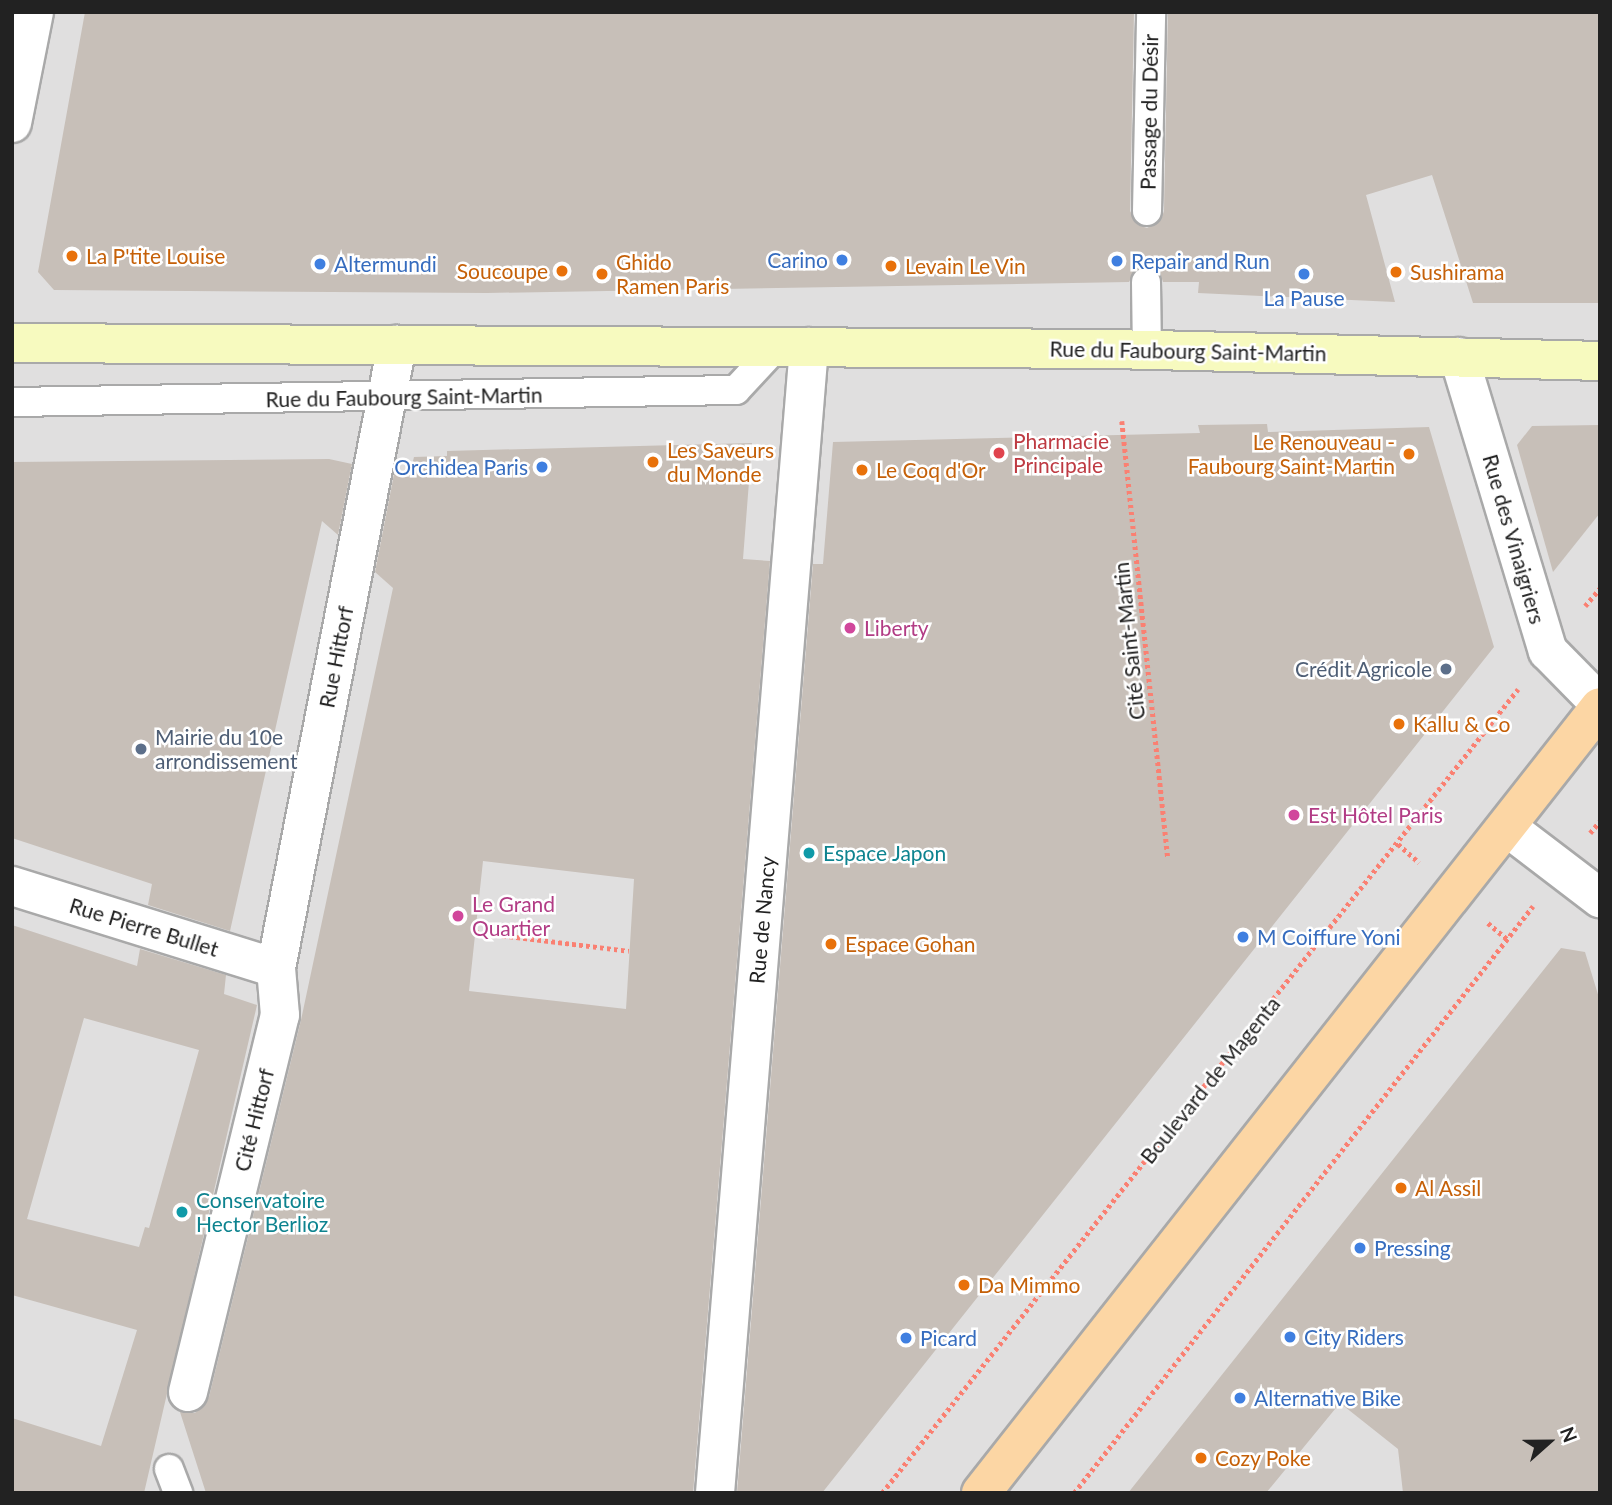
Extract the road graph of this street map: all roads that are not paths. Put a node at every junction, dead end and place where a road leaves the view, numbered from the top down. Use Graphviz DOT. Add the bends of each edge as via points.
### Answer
graph roads {
  1 [pos="34,12"];
  2 [pos="1151,12"];
  3 [pos="12,123"];
  4 [pos="1147,211"];
  5 [pos="1146,282"];
  6 [pos="12,344"];
  7 [pos="397,345"];
  8 [pos="792,347"];
  9 [pos="1147,350"];
  10 [pos="1459,357"];
  11 [pos="1600,360"];
  12 [pos="387,397"];
  13 [pos="12,402"];
  14 [pos="1600,706"];
  15 [pos="1508,828"];
  16 [pos="12,886"];
  17 [pos="1600,898"];
  18 [pos="276,968"];
  19 [pos="188,1392"];
  20 [pos="715,1493"];
  21 [pos="981,1493"];
  1 -- 3 [label="street"];
  2 -- 4 [label="lane, Passage du Désir"];
  5 -- 9 [label="lane"];
  6 -- 7 [label="main road, Rue du Faubourg Saint-Martin"];
  7 -- 8 [label="main road, Rue du Faubourg Saint-Martin"];
  7 -- 12 [label="street, Rue Hittorf"];
  8 -- 9 [label="main road, Rue du Faubourg Saint-Martin"];
  8 -- 12 [label="lane, Rue du Faubourg Saint-Martin" via="736,390"];
  8 -- 20 [label="street, Rue de Nancy"];
  9 -- 10 [label="main road, Rue du Faubourg Saint-Martin"];
  10 -- 11 [label="main road, Rue du Faubourg Saint-Martin"];
  10 -- 14 [label="street, Rue des Vinaigriers" via="1548,651"];
  12 -- 13 [label="lane, Rue du Faubourg Saint-Martin"];
  12 -- 18 [label="street, Rue Hittorf"];
  14 -- 15 [label="main road"];
  15 -- 17 [label="street"];
  15 -- 21 [label="main road"];
  16 -- 18 [label="street, Rue Pierre Bullet"];
  18 -- 19 [label="street, Cité Hittorf" via="279,1015"];
}
